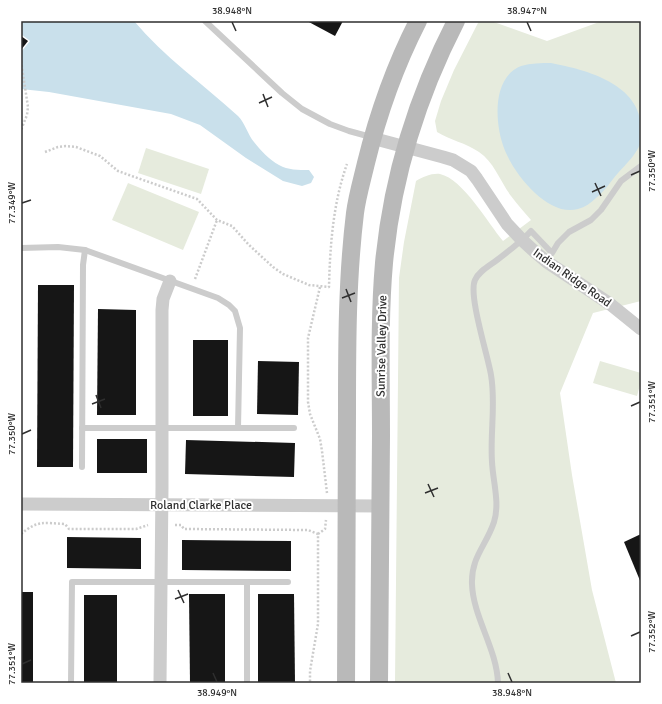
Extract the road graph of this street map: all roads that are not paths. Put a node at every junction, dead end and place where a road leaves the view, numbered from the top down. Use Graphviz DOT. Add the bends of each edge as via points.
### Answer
graph roads {
  1 [pos="205,21"];
  2 [pos="418,21"];
  3 [pos="456,21"];
  4 [pos="372,138"];
  5 [pos="405,146"];
  6 [pos="641,166"];
  7 [pos="522,240"];
  8 [pos="21,248"];
  9 [pos="85,250"];
  10 [pos="170,281"];
  11 [pos="641,330"];
  12 [pos="82,428"];
  13 [pos="162,428"];
  14 [pos="238,428"];
  15 [pos="294,428"];
  16 [pos="82,467"];
  17 [pos="21,504"];
  18 [pos="162,505"];
  19 [pos="346,505"];
  20 [pos="380,506"];
  21 [pos="160,582"];
  22 [pos="247,582"];
  23 [pos="288,582"];
  24 [pos="71,683"];
  25 [pos="160,683"];
  26 [pos="247,683"];
  27 [pos="346,683"];
  28 [pos="379,683"];
  29 [pos="498,683"];
  1 -- 4 [label="lane" via="302,109 330,124"];
  2 -- 4 [label="main road" via="393,77"];
  3 -- 5 [label="main road, Sunrise Valley Drive" via="419,103"];
  4 -- 5 [label="street, Indian Ridge Road"];
  4 -- 19 [label="main road" via="355,212 348,289"];
  5 -- 7 [label="street, Indian Ridge Road" via="453,160 471,171 507,224"];
  5 -- 20 [label="main road, Sunrise Valley Drive" via="391,210 382,285"];
  6 -- 7 [label="lane" via="621,182 591,220 569,232 552,253 531,231"];
  7 -- 11 [label="street, Indian Ridge Road" via="547,262 610,304"];
  7 -- 29 [label="lane" via="480,272 474,280 473,290 493,395 492,463 496,510 494,522 472,569 472,586 494,660"];
  8 -- 9 [label="lane" via="58,246"];
  9 -- 10 [label="lane"];
  9 -- 12 [label="lane"];
  10 -- 13 [label="street" via="162,310"];
  10 -- 14 [label="lane" via="218,298 235,311 240,328"];
  12 -- 13 [label="lane"];
  12 -- 16 [label="lane"];
  13 -- 14 [label="lane"];
  13 -- 18 [label="street"];
  14 -- 15 [label="lane"];
  17 -- 18 [label="street, Roland Clarke Place"];
  18 -- 19 [label="street, Roland Clarke Place"];
  18 -- 21 [label="street"];
  19 -- 20 [label="street, Roland Clarke Place"];
  19 -- 27 [label="main road"];
  20 -- 28 [label="main road, Sunrise Valley Drive"];
  21 -- 22 [label="lane"];
  21 -- 24 [label="lane" via="72,582"];
  21 -- 25 [label="street"];
  22 -- 23 [label="lane"];
  22 -- 26 [label="lane"];
}
